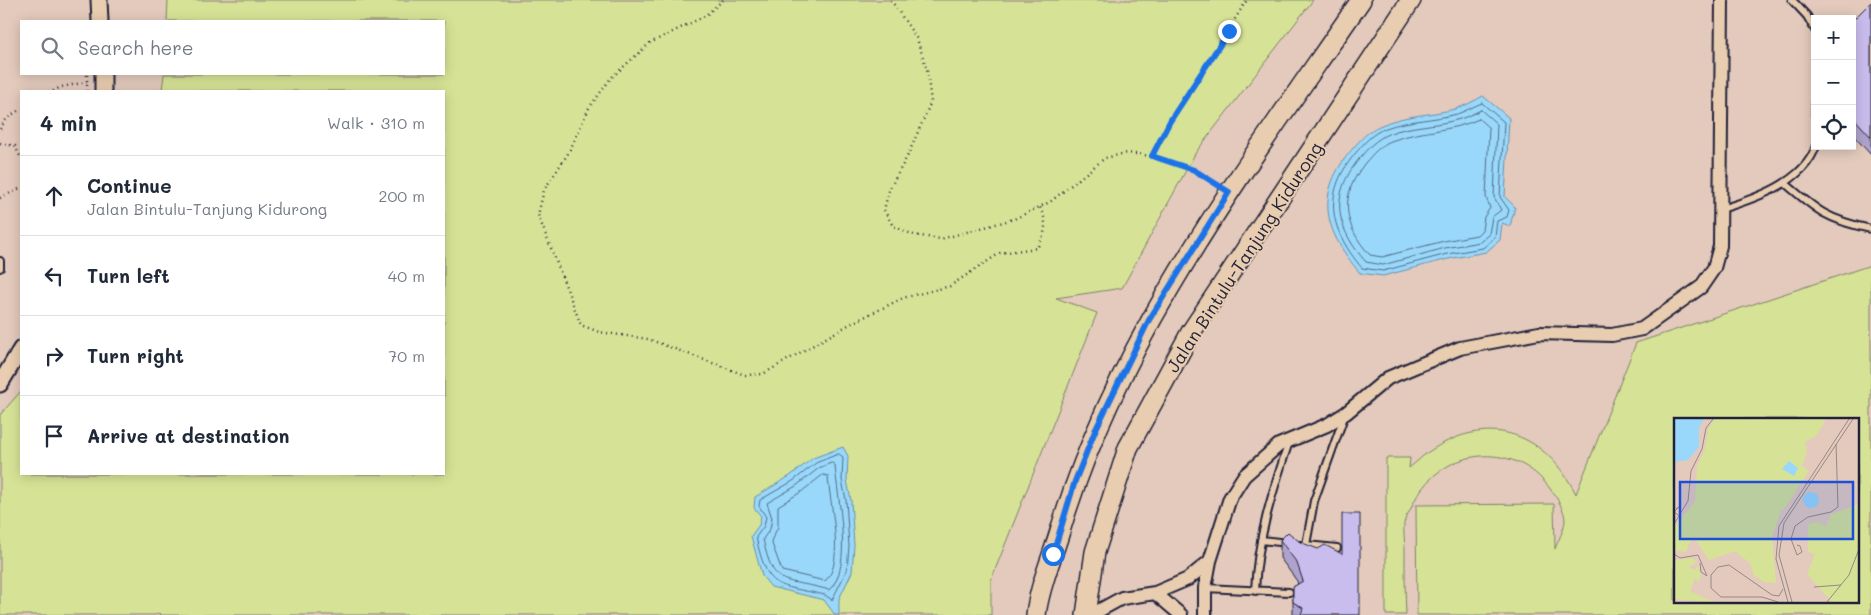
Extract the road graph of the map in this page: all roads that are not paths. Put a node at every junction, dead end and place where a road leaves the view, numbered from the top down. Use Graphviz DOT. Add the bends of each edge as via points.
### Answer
graph roads {
  1 [pos="99,0"];
  2 [pos="1360,0"];
  3 [pos="1411,0"];
  4 [pos="1722,0"];
  5 [pos="1792,0"];
  6 [pos="100,20"];
  7 [pos="1811,23"];
  8 [pos="103,75"];
  9 [pos="103,90"];
  10 [pos="1815,150"];
  11 [pos="1784,183"];
  12 [pos="1721,209"];
  13 [pos="1871,230"];
  14 [pos="0,261"];
  15 [pos="0,268"];
  16 [pos="20,351"];
  17 [pos="2,378"];
  18 [pos="1346,413"];
  19 [pos="1290,438"];
  20 [pos="1261,540"];
  21 [pos="1306,545"];
  22 [pos="1337,548"];
  23 [pos="1210,561"];
  24 [pos="1205,588"];
  25 [pos="1255,591"];
  26 [pos="1289,592"];
  27 [pos="1155,593"];
  28 [pos="1036,615"];
  29 [pos="1086,615"];
  30 [pos="1091,615"];
  31 [pos="1181,615"];
  32 [pos="1204,615"];
  1 -- 6 [label="street"];
  2 -- 28 [label="main road" via="1229,192 1149,320 1095,431 1075,481"];
  3 -- 29 [label="main road, Jalan Bintulu-Tanjung Kidurong" via="1192,332 1128,448 1094,552"];
  4 -- 12 [label="street"];
  5 -- 7 [label="lane"];
  8 -- 9 [label="street"];
  10 -- 11 [label="lane" via="1813,156"];
  11 -- 12 [label="lane" via="1758,198"];
  11 -- 13 [label="lane" via="1818,211 1843,223"];
  12 -- 18 [label="street" via="1720,246 1714,268 1701,287 1642,329 1612,335 1539,333 1460,348 1388,378"];
  14 -- 15 [label="lane"];
  16 -- 17 [label="street"];
  18 -- 19 [label="street" via="1327,425"];
  18 -- 21 [label="lane" via="1314,501"];
  19 -- 20 [label="lane" via="1271,495"];
  19 -- 23 [label="street" via="1244,476 1230,498"];
  20 -- 21 [label="lane"];
  20 -- 25 [label="lane"];
  21 -- 22 [label="lane"];
  23 -- 24 [label="street"];
  23 -- 27 [label="street" via="1188,579"];
  24 -- 25 [label="lane"];
  24 -- 32 [label="street"];
  25 -- 26 [label="lane"];
  27 -- 30 [label="street" via="1122,598"];
  27 -- 31 [label="street"];
}
